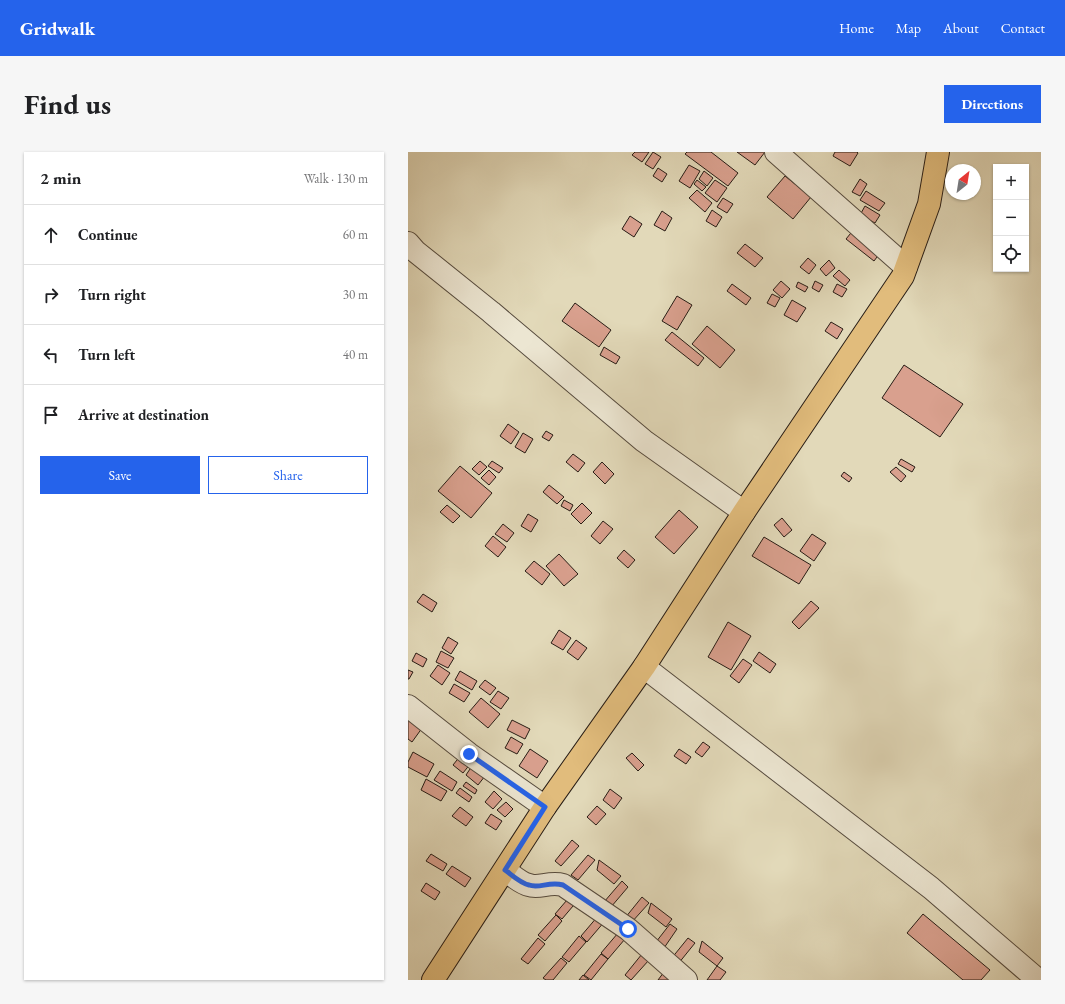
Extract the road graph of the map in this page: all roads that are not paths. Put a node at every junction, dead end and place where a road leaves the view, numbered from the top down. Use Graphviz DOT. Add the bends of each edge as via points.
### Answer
graph roads {
  1 [pos="776,152"];
  2 [pos="938,152"];
  3 [pos="408,243"];
  4 [pos="906,267"];
  5 [pos="744,512"];
  6 [pos="644,667"];
  7 [pos="408,706"];
  8 [pos="545,807"];
  9 [pos="505,870"];
  10 [pos="433,980"];
  11 [pos="686,980"];
  12 [pos="1038,980"];
  1 -- 4 [label="street"];
  2 -- 4 [label="main road" via="928,204"];
  3 -- 5 [label="street" via="644,441"];
  4 -- 5 [label="main road" via="903,276"];
  5 -- 6 [label="main road"];
  6 -- 8 [label="main road"];
  6 -- 12 [label="street" via="931,888"];
  7 -- 8 [label="street" via="469,754"];
  8 -- 9 [label="main road"];
  9 -- 10 [label="main road"];
  9 -- 11 [label="street" via="528,885 563,885 628,929"];
}
